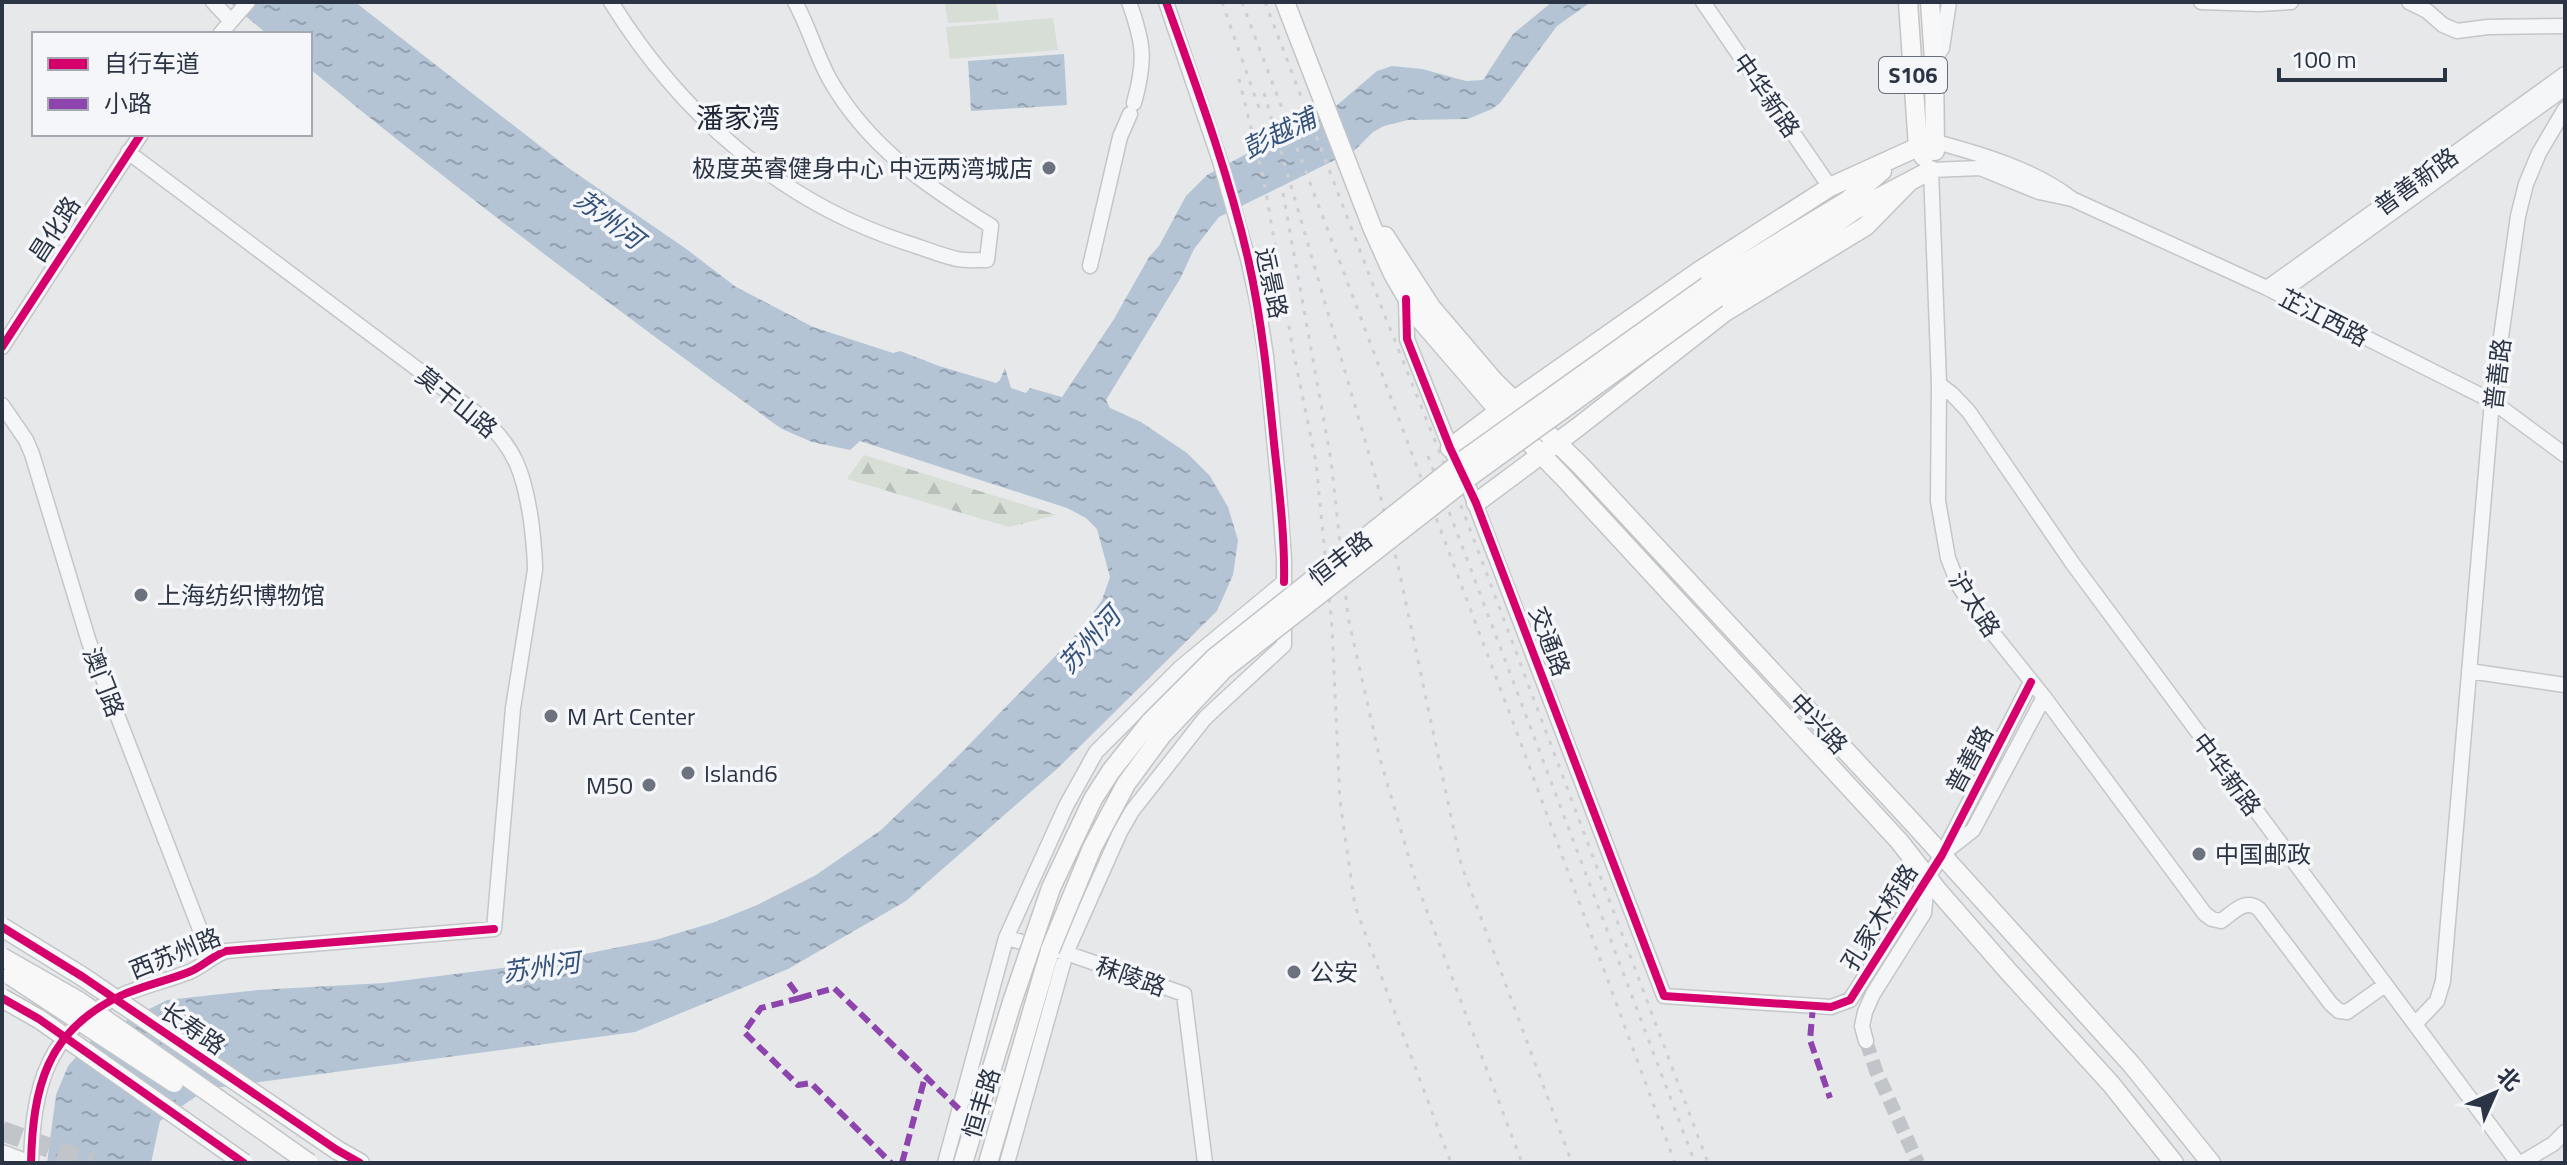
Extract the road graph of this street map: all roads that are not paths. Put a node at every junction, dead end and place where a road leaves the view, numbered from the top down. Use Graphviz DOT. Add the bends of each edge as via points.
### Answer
graph roads {
  1 [pos="213,2"];
  2 [pos="611,2"];
  3 [pos="795,2"];
  4 [pos="1129,2"];
  5 [pos="1166,2"];
  6 [pos="1285,2"];
  7 [pos="1703,2"];
  8 [pos="1908,2"];
  9 [pos="1930,2"];
  10 [pos="1949,2"];
  11 [pos="2201,2"];
  12 [pos="2291,2"];
  13 [pos="2409,2"];
  14 [pos="239,12"];
  15 [pos="2565,26"];
  16 [pos="222,32"];
  17 [pos="1934,60"];
  18 [pos="2565,74"];
  19 [pos="2565,88"];
  20 [pos="2565,109"];
  21 [pos="140,136"];
  22 [pos="1936,142"];
  23 [pos="1918,147"];
  24 [pos="128,152"];
  25 [pos="1896,158"];
  26 [pos="1931,170"];
  27 [pos="1909,182"];
  28 [pos="1830,187"];
  29 [pos="2072,199"];
  30 [pos="1090,266"];
  31 [pos="2273,291"];
  32 [pos="1712,292"];
  33 [pos="1413,294"];
  34 [pos="2,347"];
  35 [pos="1939,384"];
  36 [pos="2492,401"];
  37 [pos="2,405"];
  38 [pos="1506,406"];
  39 [pos="1557,443"];
  40 [pos="1450,448"];
  41 [pos="1541,454"];
  42 [pos="2565,455"];
  43 [pos="1476,503"];
  44 [pos="1284,582"];
  45 [pos="2469,671"];
  46 [pos="2031,682"];
  47 [pos="2565,685"];
  48 [pos="2044,697"];
  49 [pos="1942,855"];
  50 [pos="1928,876"];
  51 [pos="2,927"];
  52 [pos="494,929"];
  53 [pos="1006,938"];
  54 [pos="1066,953"];
  55 [pos="2,957"];
  56 [pos="211,958"];
  57 [pos="2,971"];
  58 [pos="2385,985"];
  59 [pos="2,998"];
  60 [pos="1850,1000"];
  61 [pos="2415,1024"];
  62 [pos="1866,1041"];
  63 [pos="2565,1132"];
  64 [pos="2,1152"];
  65 [pos="31,1163"];
  66 [pos="244,1163"];
  67 [pos="289,1163"];
  68 [pos="309,1163"];
  69 [pos="360,1163"];
  70 [pos="945,1163"];
  71 [pos="963,1163"];
  72 [pos="988,1163"];
  73 [pos="1007,1163"];
  74 [pos="1205,1163"];
  75 [pos="2174,1163"];
  76 [pos="2211,1163"];
  77 [pos="2520,1163"];
  1 -- 14 [label="street"];
  2 -- 3 [label="street" via="683,97 731,145 797,194 870,231 958,260 987,260 991,226 920,181 870,135 831,82"];
  4 -- 30 [label="street" via="1144,57"];
  5 -- 44 [label="street, 远景路" via="1236,212 1258,305"];
  6 -- 33 [label="main road, 交通路" via="1372,227"];
  7 -- 28 [label="street, 中华新路"];
  8 -- 23 [label="main road, 沪太路 / S106"];
  9 -- 17 [label="main road, 沪太路 / S106"];
  10 -- 17 [label="street" via="1942,48"];
  11 -- 12 [label="street"];
  13 -- 15 [label="street" via="2457,31"];
  14 -- 16 [label="street"];
  17 -- 22 [label="main road, 沪太路 / S106"];
  18 -- 31 [label="street, 普善新路"];
  19 -- 31 [label="street, 普善新路"];
  20 -- 36 [label="street, 普善路" via="2539,153 2520,205"];
  21 -- 24 [label="street, 昌化路"];
  22 -- 23 [label="main road, 恒丰路"];
  22 -- 26 [label="main road, 沪太路 / S106"];
  22 -- 29 [label="street, 芷江西路" via="1984,155"];
  23 -- 25 [label="main road, 恒丰路"];
  23 -- 26 [label="main road, 沪太路 / S106"];
  24 -- 34 [label="street, 昌化路"];
  24 -- 52 [label="street, 莫干山路" via="480,416 508,445 520,468 535,570 513,708"];
  25 -- 28 [label="main road, 恒丰路"];
  25 -- 32 [label="main road, 恒丰路" via="1847,201"];
  26 -- 27 [label="main road, 恒丰路"];
  26 -- 29 [label="street, 芷江西路" via="1980,168"];
  26 -- 35 [label="street, 沪太路"];
  27 -- 32 [label="main road, 恒丰路"];
  27 -- 39 [label="main road, 恒丰路" via="1866,226 1725,312"];
  28 -- 38 [label="main road, 恒丰路"];
  29 -- 31 [label="street, 芷江西路"];
  31 -- 36 [label="street, 芷江西路"];
  32 -- 71 [label="main road, 恒丰路, bridge" via="1462,461 1214,658 1150,722 1093,799 1051,888"];
  32 -- 72 [label="main road, 恒丰路, bridge" via="1236,660 1162,735 1111,809 1059,925"];
  33 -- 38 [label="main road, 中兴路" via="1451,330"];
  33 -- 40 [label="street, 交通路" via="1407,339"];
  35 -- 46 [label="street, 沪太路" via="1938,501 1948,558 1976,612"];
  35 -- 58 [label="street, 中华新路" via="1969,412 2073,564"];
  36 -- 42 [label="street, 芷江西路"];
  36 -- 45 [label="street, 普善路"];
  37 -- 56 [label="street, 澳门路" via="32,454 89,642"];
  38 -- 39 [label="main road, 中兴路"];
  38 -- 40 [label="main road, 恒丰路"];
  38 -- 41 [label="main road, 中兴路"];
  39 -- 41 [label="main road, 恒丰路"];
  39 -- 49 [label="main road, 中兴路"];
  40 -- 43 [label="street, 交通路"];
  41 -- 43 [label="main road, 恒丰路"];
  41 -- 50 [label="main road, 中兴路"];
  43 -- 60 [label="street, 交通路" via="1664,996 1831,1007"];
  44 -- 53 [label="street" via="1180,668 1096,752"];
  44 -- 54 [label="street, 远景路" via="1284,645 1205,718 1132,811"];
  45 -- 47 [label="street"];
  45 -- 61 [label="street, 普善路" via="2443,981 2437,1001"];
  46 -- 48 [label="street, 沪太路"];
  46 -- 49 [label="street, 普善路"];
  48 -- 49 [label="street, 普善路" via="1973,830"];
  48 -- 58 [label="street, 沪太路" via="2212,919 2221,921 2245,903 2259,909 2339,1011 2347,1012"];
  49 -- 50 [label="street, 孔家木桥路"];
  49 -- 76 [label="main road, 中兴路" via="2132,1065"];
  50 -- 60 [label="street, 孔家木桥路"];
  50 -- 62 [label="street" via="1924,913 1865,1012"];
  50 -- 75 [label="main road, 中兴路"];
  51 -- 69 [label="main road, 长寿路, bridge"];
  52 -- 56 [label="street, 西苏州路" via="234,949"];
  53 -- 54 [label="street, 秣陵路"];
  53 -- 70 [label="street"];
  54 -- 73 [label="street, 远景路"];
  54 -- 74 [label="street, 秣陵路" via="1184,994"];
  55 -- 68 [label="main road, 长寿路, bridge" via="79,1001"];
  56 -- 65 [label="street, 西苏州路" via="195,970 117,997 65,1037 38,1089"];
  57 -- 67 [label="main road, bridge"];
  58 -- 61 [label="street, 中华新路"];
  59 -- 66 [label="main road, bridge"];
  61 -- 77 [label="street, 中华新路"];
  63 -- 77 [label="street"];
  64 -- 65 [label="street"];
}
